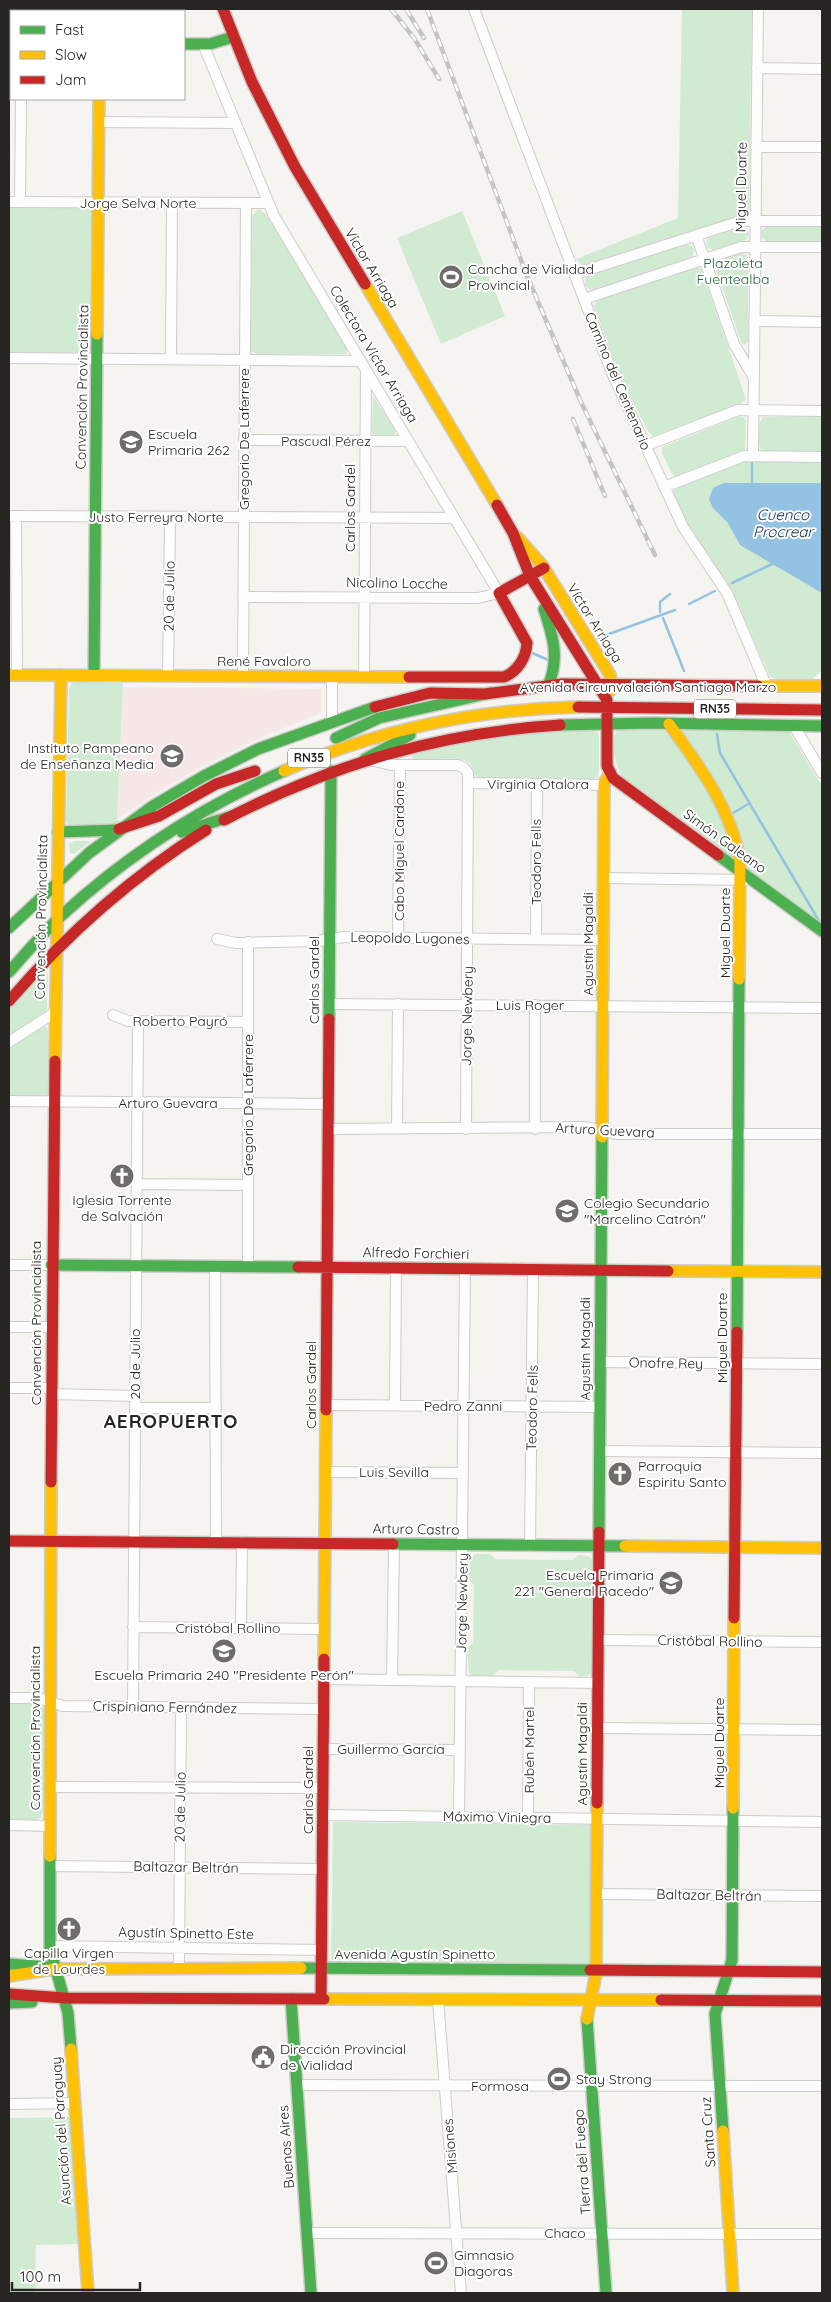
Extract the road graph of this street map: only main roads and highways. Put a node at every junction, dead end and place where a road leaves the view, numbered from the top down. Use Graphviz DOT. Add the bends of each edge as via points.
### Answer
graph roads {
  1 [pos="222,9"];
  2 [pos="233,37"];
  3 [pos="185,44"];
  4 [pos="99,100"];
  5 [pos="513,533"];
  6 [pos="544,568"];
  7 [pos="530,576"];
  8 [pos="537,587"];
  9 [pos="499,593"];
  10 [pos="517,669"];
  11 [pos="13,675"];
  12 [pos="61,675"];
  13 [pos="94,675"];
  14 [pos="597,683"];
  15 [pos="612,683"];
  16 [pos="548,686"];
  17 [pos="822,686"];
  18 [pos="490,693"];
  19 [pos="607,703"];
  20 [pos="822,703"];
  21 [pos="516,710"];
  22 [pos="788,710"];
  23 [pos="822,710"];
  24 [pos="822,717"];
  25 [pos="607,724"];
  26 [pos="669,724"];
  27 [pos="822,726"];
  28 [pos="365,759"];
  29 [pos="330,771"];
  30 [pos="607,779"];
  31 [pos="232,816"];
  32 [pos="119,829"];
  33 [pos="58,832"];
  34 [pos="744,877"];
  35 [pos="57,882"];
  36 [pos="90,890"];
  37 [pos="56,908"];
  38 [pos="56,922"];
  39 [pos="9,928"];
  40 [pos="822,932"];
  41 [pos="55,949"];
  42 [pos="11,954"];
  43 [pos="9,972"];
  44 [pos="9,1001"];
  45 [pos="51,1265"];
  46 [pos="326,1268"];
  47 [pos="601,1270"];
  48 [pos="737,1271"];
  49 [pos="822,1272"];
  50 [pos="9,1541"];
  51 [pos="51,1541"];
  52 [pos="324,1543"];
  53 [pos="599,1547"];
  54 [pos="736,1547"];
  55 [pos="822,1548"];
  56 [pos="9,1964"];
  57 [pos="321,1968"];
  58 [pos="57,1969"];
  59 [pos="596,1970"];
  60 [pos="730,1971"];
  61 [pos="822,1972"];
  62 [pos="9,1976"];
  63 [pos="9,1994"];
  64 [pos="65,1998"];
  65 [pos="291,1999"];
  66 [pos="321,1999"];
  67 [pos="589,2000"];
  68 [pos="718,2000"];
  69 [pos="822,2001"];
  70 [pos="9,2003"];
  71 [pos="88,2293"];
  72 [pos="312,2293"];
  73 [pos="606,2293"];
  74 [pos="733,2293"];
  1 -- 2 [label="main road, Víctor Arriaga"];
  2 -- 3 [label="main road" via="214,43"];
  2 -- 5 [label="main road, Víctor Arriaga" via="254,87 295,167"];
  4 -- 13 [label="main road, Convención Provincialista"];
  5 -- 6 [label="main road, Víctor Arriaga"];
  5 -- 7 [label="main road, Víctor Arriaga"];
  6 -- 7 [label="main road, Nicolino Locche"];
  6 -- 15 [label="main road, Víctor Arriaga"];
  7 -- 8 [label="main road, Víctor Arriaga"];
  7 -- 9 [label="main road, Nicolino Locche"];
  8 -- 14 [label="main road, Víctor Arriaga"];
  8 -- 16 [label="main road" via="558,654"];
  9 -- 10 [label="main road, Colectora Víctor Arriaga" via="526,640 526,650"];
  10 -- 13 [label="main road, René Favaloro" via="500,677"];
  11 -- 12 [label="main road, René Favaloro"];
  12 -- 13 [label="main road, René Favaloro"];
  12 -- 33 [label="main road, Convención Provincialista"];
  14 -- 15 [label="main road"];
  14 -- 16 [label="main road"];
  14 -- 19 [label="main road, Víctor Arriaga"];
  15 -- 17 [label="main road"];
  15 -- 19 [label="main road, Víctor Arriaga"];
  16 -- 18 [label="main road"];
  18 -- 19 [label="main road, Avenida Circunvalación Santiago Marzo / RN35" via="380,718 330,740 402,718 456,707 533,700"];
  18 -- 32 [label="main road" via="430,693 332,720 221,767"];
  19 -- 20 [label="main road, Avenida Circunvalación Santiago Marzo / RN35"];
  19 -- 21 [label="main road, Avenida Circunvalación Santiago Marzo / RN35"];
  19 -- 22 [label="main road, Avenida Circunvalación Santiago Marzo / RN35"];
  19 -- 25 [label="main road, Agustín Magaldi"];
  21 -- 28 [label="main road" via="410,735"];
  21 -- 36 [label="main road, Avenida Circunvalación Santiago Marzo / RN35" via="406,728 282,769 176,826"];
  22 -- 23 [label="main road, Avenida Circunvalación Santiago Marzo / RN35"];
  22 -- 24 [label="main road"];
  25 -- 26 [label="main road"];
  25 -- 28 [label="main road" via="485,732"];
  25 -- 30 [label="main road, Agustín Magaldi"];
  26 -- 27 [label="main road"];
  26 -- 34 [label="main road, Miguel Duarte" via="722,805 737,843"];
  28 -- 29 [label="main road"];
  29 -- 31 [label="main road"];
  29 -- 46 [label="main road, Carlos Gardel"];
  30 -- 34 [label="main road, Simón Galeano"];
  30 -- 47 [label="main road, Agustín Magaldi"];
  31 -- 36 [label="main road" via="181,832 124,872"];
  31 -- 41 [label="main road" via="141,874"];
  32 -- 33 [label="main road"];
  32 -- 35 [label="main road"];
  32 -- 37 [label="main road" via="155,818 216,784 259,769 151,831"];
  33 -- 35 [label="main road, Convención Provincialista"];
  34 -- 40 [label="main road, Simón Galeano"];
  34 -- 48 [label="main road, Miguel Duarte" via="739,1007"];
  35 -- 37 [label="main road, Convención Provincialista"];
  35 -- 39 [label="main road"];
  36 -- 38 [label="main road, Avenida Circunvalación Santiago Marzo / RN35"];
  37 -- 38 [label="main road, Convención Provincialista"];
  37 -- 42 [label="main road"];
  38 -- 41 [label="main road, Convención Provincialista"];
  38 -- 43 [label="main road, Avenida Circunvalación Santiago Marzo / RN35"];
  41 -- 44 [label="main road"];
  41 -- 45 [label="main road, Convención Provincialista"];
  45 -- 46 [label="main road, Alfredo Forchieri"];
  45 -- 51 [label="main road, Convención Provincialista"];
  46 -- 47 [label="main road, Alfredo Forchieri"];
  46 -- 52 [label="main road, Carlos Gardel"];
  47 -- 48 [label="main road, Alfredo Forchieri"];
  47 -- 53 [label="main road, Agustín Magaldi"];
  48 -- 49 [label="main road, Alfredo Forchieri"];
  48 -- 54 [label="main road, Miguel Duarte"];
  50 -- 51 [label="main road, Arturo Castro"];
  51 -- 52 [label="main road, Arturo Castro"];
  51 -- 58 [label="main road, Convención Provincialista" via="50,1946"];
  52 -- 53 [label="main road, Arturo Castro"];
  52 -- 57 [label="main road, Carlos Gardel"];
  53 -- 54 [label="main road, Arturo Castro"];
  53 -- 59 [label="main road, Agustín Magaldi"];
  54 -- 55 [label="main road, Arturo Castro"];
  54 -- 60 [label="main road, Miguel Duarte"];
  56 -- 58 [label="main road"];
  57 -- 58 [label="main road, Avenida Agustín Spinetto"];
  57 -- 59 [label="main road, Avenida Agustín Spinetto"];
  57 -- 66 [label="main road, Carlos Gardel"];
  58 -- 62 [label="main road, Avenida Agustín Spinetto"];
  58 -- 64 [label="main road, Asunción del Paraguay"];
  59 -- 60 [label="main road, Avenida Agustín Spinetto"];
  59 -- 67 [label="main road, Agustín Magaldi"];
  60 -- 61 [label="main road, Avenida Agustín Spinetto"];
  60 -- 68 [label="main road, Santa Cruz"];
  63 -- 64 [label="main road"];
  64 -- 65 [label="main road"];
  64 -- 70 [label="main road"];
  64 -- 71 [label="main road, Asunción del Paraguay"];
  65 -- 66 [label="main road"];
  65 -- 72 [label="main road, Buenos Aires"];
  66 -- 67 [label="main road"];
  67 -- 68 [label="main road"];
  67 -- 73 [label="main road, Tierra del Fuego" via="587,2012"];
  68 -- 69 [label="main road"];
  68 -- 74 [label="main road, Santa Cruz" via="715,2014"];
}
